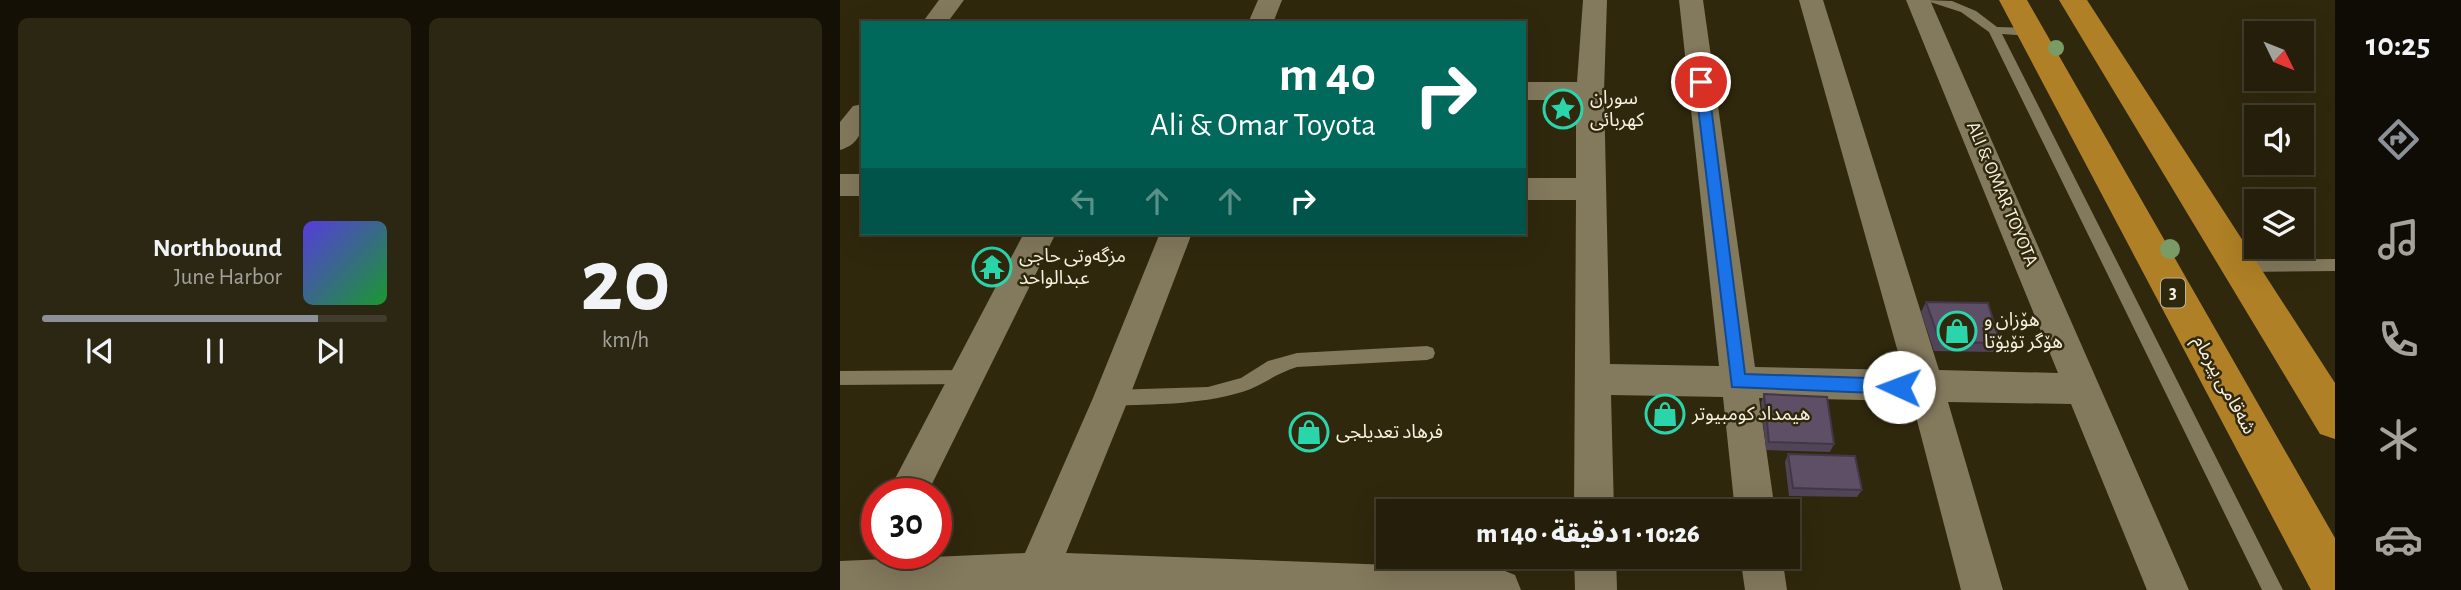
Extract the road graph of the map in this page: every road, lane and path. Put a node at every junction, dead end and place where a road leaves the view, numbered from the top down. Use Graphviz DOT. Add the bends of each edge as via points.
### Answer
graph roads {
  1 [pos="952,0"];
  2 [pos="1270,0"];
  3 [pos="1594,0"];
  4 [pos="1691,0"];
  5 [pos="1811,0"];
  6 [pos="1918,0"];
  7 [pos="1930,0"];
  8 [pos="2074,0"];
  9 [pos="2012,14"];
  10 [pos="936,21"];
  11 [pos="1261,21"];
  12 [pos="1526,91"];
  13 [pos="1590,91"];
  14 [pos="861,115"];
  15 [pos="840,140"];
  16 [pos="1526,189"];
  17 [pos="1590,189"];
  18 [pos="1039,235"];
  19 [pos="1175,235"];
  20 [pos="2335,265"];
  21 [pos="2241,266"];
  22 [pos="1427,353"];
  23 [pos="965,377"];
  24 [pos="840,378"];
  25 [pos="1592,379"];
  26 [pos="1738,382"];
  27 [pos="1926,387"];
  28 [pos="2085,389"];
  29 [pos="1111,398"];
  30 [pos="2335,420"];
  31 [pos="914,478"];
  32 [pos="1594,499"];
  33 [pos="1753,499"];
  34 [pos="1595,569"];
  35 [pos="1763,569"];
  36 [pos="1037,573"];
  37 [pos="859,576"];
  38 [pos="2335,585"];
  39 [pos="1500,590"];
  40 [pos="1596,590"];
  41 [pos="1766,590"];
  42 [pos="1982,590"];
  43 [pos="2168,590"];
  44 [pos="2273,590"];
  1 -- 10 [label="street"];
  2 -- 11 [label="street"];
  3 -- 13 [label="street"];
  4 -- 26 [label="street"];
  5 -- 27 [label="street"];
  6 -- 28 [label="street, ALI & OMAR TOYOTA"];
  7 -- 9 [label="lane" via="1978,15"];
  8 -- 21 [label="highway"];
  9 -- 38 [label="highway, شەقامی پیرمام / 3"];
  9 -- 44 [label="lane"];
  12 -- 13 [label="street"];
  13 -- 17 [label="street"];
  14 -- 15 [label="street"];
  16 -- 17 [label="street"];
  17 -- 25 [label="street"];
  18 -- 23 [label="street"];
  19 -- 29 [label="street"];
  20 -- 21 [label="lane"];
  21 -- 30 [label="highway"];
  22 -- 29 [label="lane" via="1297,360 1274,366 1245,384 1208,394"];
  23 -- 24 [label="lane"];
  23 -- 31 [label="street"];
  25 -- 26 [label="street"];
  25 -- 32 [label="street"];
  26 -- 27 [label="street"];
  26 -- 33 [label="street"];
  27 -- 28 [label="street"];
  27 -- 42 [label="street"];
  28 -- 43 [label="street, ALI & OMAR TOYOTA"];
  29 -- 36 [label="street"];
  34 -- 40 [label="street"];
  35 -- 41 [label="street"];
  36 -- 37 [label="street"];
  36 -- 39 [label="street"];
}
